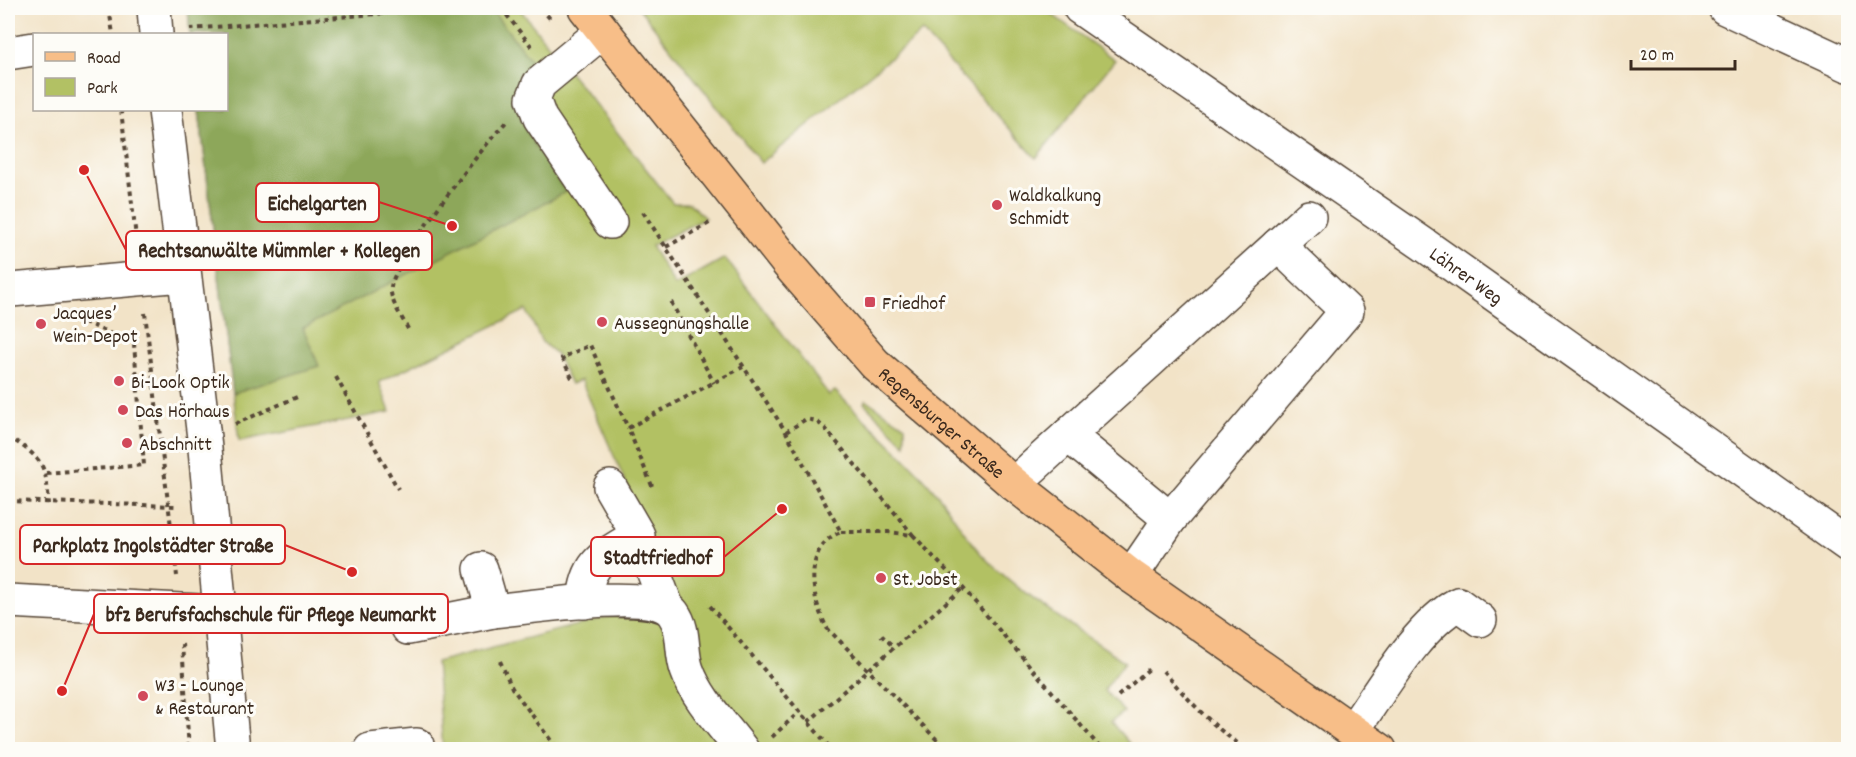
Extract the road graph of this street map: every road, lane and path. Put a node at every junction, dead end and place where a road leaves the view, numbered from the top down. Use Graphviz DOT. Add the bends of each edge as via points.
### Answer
graph roads {
  1 [pos="109,8"];
  2 [pos="450,8"];
  3 [pos="1080,8"];
  4 [pos="1725,8"];
  5 [pos="594,19"];
  6 [pos="152,27"];
  7 [pos="112,33"];
  8 [pos="33,49"];
  9 [pos="8,53"];
  10 [pos="1848,64"];
  11 [pos="533,99"];
  12 [pos="121,111"];
  13 [pos="165,111"];
  14 [pos="742,204"];
  15 [pos="1309,217"];
  16 [pos="610,222"];
  17 [pos="653,226"];
  18 [pos="1278,245"];
  19 [pos="666,247"];
  20 [pos="183,275"];
  21 [pos="141,279"];
  22 [pos="11,290"];
  23 [pos="671,302"];
  24 [pos="72,317"];
  25 [pos="408,329"];
  26 [pos="743,367"];
  27 [pos="336,377"];
  28 [pos="572,378"];
  29 [pos="714,383"];
  30 [pos="297,397"];
  31 [pos="628,428"];
  32 [pos="786,432"];
  33 [pos="1068,435"];
  34 [pos="8,436"];
  35 [pos="204,438"];
  36 [pos="46,473"];
  37 [pos="1014,484"];
  38 [pos="610,487"];
  39 [pos="398,489"];
  40 [pos="655,493"];
  41 [pos="8,501"];
  42 [pos="49,504"];
  43 [pos="168,506"];
  44 [pos="210,507"];
  45 [pos="1170,519"];
  46 [pos="841,532"];
  47 [pos="913,535"];
  48 [pos="1848,546"];
  49 [pos="646,552"];
  50 [pos="481,568"];
  51 [pos="1131,576"];
  52 [pos="963,588"];
  53 [pos="705,598"];
  54 [pos="8,601"];
  55 [pos="584,602"];
  56 [pos="667,607"];
  57 [pos="180,610"];
  58 [pos="493,611"];
  59 [pos="219,612"];
  60 [pos="1480,620"];
  61 [pos="408,628"];
  62 [pos="881,635"];
  63 [pos="894,647"];
  64 [pos="500,661"];
  65 [pos="868,669"];
  66 [pos="1149,669"];
  67 [pos="1163,671"];
  68 [pos="1118,696"];
  69 [pos="800,712"];
  70 [pos="808,722"];
  71 [pos="1353,730"];
  72 [pos="417,745"];
  73 [pos="754,746"];
  74 [pos="189,750"];
  75 [pos="232,750"];
  76 [pos="370,750"];
  77 [pos="558,750"];
  78 [pos="832,750"];
  79 [pos="947,750"];
  80 [pos="1102,750"];
  81 [pos="1248,750"];
  82 [pos="1380,750"];
  1 -- 7 [label="path"];
  2 -- 6 [label="path"];
  3 -- 48 [label="street, Lährer Weg" via="1433,251"];
  4 -- 10 [label="street"];
  5 -- 11 [label="street" via="539,84"];
  5 -- 14 [label="main road, Regensburger Straße"];
  8 -- 9 [label="street"];
  11 -- 16 [label="street" via="540,118"];
  11 -- 25 [label="path" via="498,130 393,278 392,297"];
  12 -- 21 [label="path"];
  13 -- 20 [label="street"];
  14 -- 19 [label="path"];
  14 -- 37 [label="main road, Regensburger Straße" via="874,364"];
  15 -- 18 [label="street"];
  17 -- 19 [label="path"];
  18 -- 33 [label="street"];
  18 -- 45 [label="street" via="1347,311"];
  19 -- 26 [label="path"];
  20 -- 21 [label="street"];
  20 -- 35 [label="street"];
  21 -- 22 [label="street"];
  21 -- 43 [label="path"];
  23 -- 29 [label="path"];
  24 -- 36 [label="path" via="134,344 144,465"];
  26 -- 29 [label="path"];
  26 -- 32 [label="path"];
  27 -- 39 [label="path"];
  28 -- 31 [label="path" via="561,358 590,345"];
  29 -- 31 [label="path"];
  30 -- 35 [label="path"];
  31 -- 40 [label="path"];
  32 -- 46 [label="path"];
  32 -- 47 [label="path" via="806,419 825,428"];
  33 -- 37 [label="street"];
  33 -- 45 [label="street"];
  34 -- 36 [label="path" via="33,453"];
  35 -- 44 [label="street"];
  36 -- 42 [label="path"];
  37 -- 51 [label="main road, Regensburger Straße"];
  38 -- 55 [label="street" via="638,535 592,567"];
  41 -- 42 [label="path"];
  42 -- 43 [label="path"];
  43 -- 44 [label="path"];
  43 -- 57 [label="path"];
  44 -- 59 [label="street"];
  45 -- 51 [label="street"];
  46 -- 47 [label="path"];
  46 -- 65 [label="path" via="825,540 817,555 813,578 817,610 827,628"];
  47 -- 52 [label="path"];
  49 -- 56 [label="street"];
  50 -- 58 [label="street"];
  51 -- 71 [label="main road, Regensburger Straße"];
  52 -- 63 [label="path"];
  52 -- 80 [label="path"];
  53 -- 69 [label="path"];
  54 -- 57 [label="street"];
  55 -- 56 [label="street" via="645,600"];
  55 -- 58 [label="street"];
  56 -- 73 [label="street" via="679,623 687,670 694,684"];
  57 -- 59 [label="street"];
  57 -- 74 [label="path"];
  58 -- 61 [label="street"];
  59 -- 75 [label="street"];
  60 -- 71 [label="street" via="1458,604 1445,611 1427,628"];
  62 -- 63 [label="path"];
  63 -- 65 [label="path"];
  64 -- 77 [label="path" via="512,688"];
  65 -- 70 [label="path"];
  65 -- 79 [label="path"];
  66 -- 68 [label="path"];
  67 -- 81 [label="path" via="1203,716"];
  69 -- 70 [label="path"];
  69 -- 73 [label="path"];
  70 -- 78 [label="path"];
  71 -- 82 [label="main road, Regensburger Straße"];
  72 -- 76 [label="street"];
}
